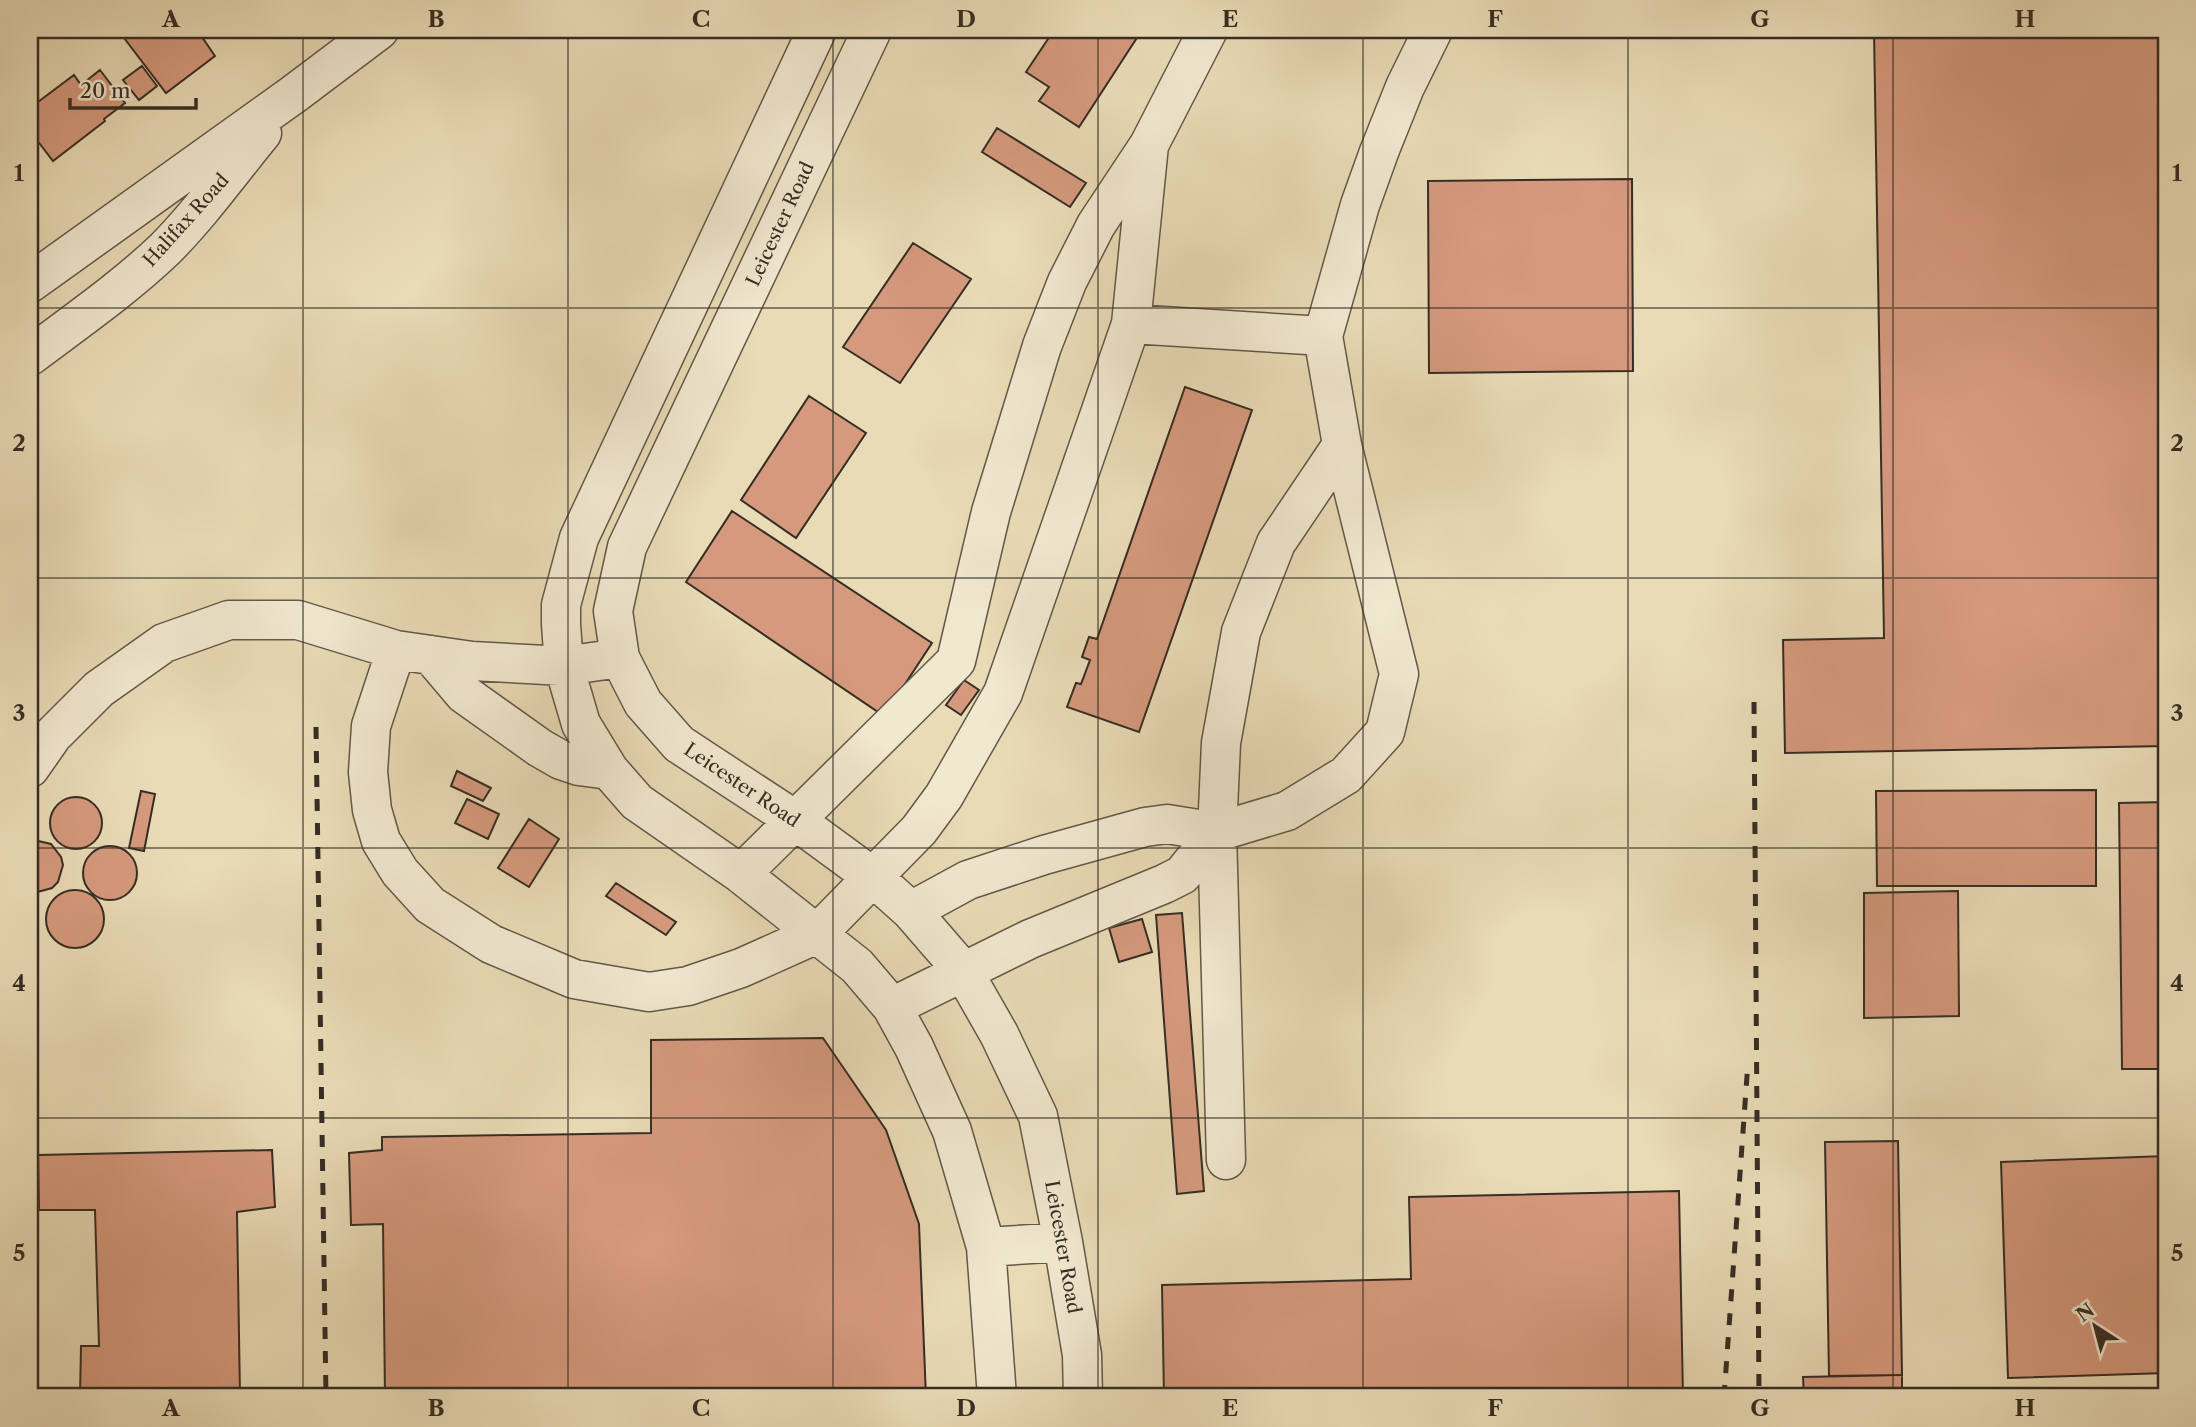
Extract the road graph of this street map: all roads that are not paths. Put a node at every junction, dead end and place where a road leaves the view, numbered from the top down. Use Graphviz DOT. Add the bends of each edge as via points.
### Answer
graph roads {
  1 [pos="379,30"];
  2 [pos="817,30"];
  3 [pos="872,30"];
  4 [pos="1208,30"];
  5 [pos="1433,30"];
  6 [pos="294,94"];
  7 [pos="1149,145"];
  8 [pos="30,283"];
  9 [pos="1131,324"];
  10 [pos="1323,336"];
  11 [pos="30,356"];
  12 [pos="1342,445"];
  13 [pos="413,653"];
  14 [pos="620,658"];
  15 [pos="564,666"];
  16 [pos="30,768"];
  17 [pos="609,770"];
  18 [pos="795,820"];
  19 [pos="1217,832"];
  20 [pos="741,874"];
  21 [pos="874,878"];
  22 [pos="911,911"];
  23 [pos="817,934"];
  24 [pos="963,971"];
  25 [pos="892,1007"];
  26 [pos="1226,1160"];
  27 [pos="1063,1242"];
  28 [pos="986,1247"];
  29 [pos="997,1397"];
  30 [pos="1083,1397"];
  1 -- 6 [label="street, Halifax Road"];
  2 -- 15 [label="street" via="579,538 561,605"];
  3 -- 14 [label="street, Leicester Road" via="627,547 613,611"];
  4 -- 7 [label="street"];
  5 -- 10 [label="street" via="1375,162"];
  6 -- 8 [label="street, Halifax Road"];
  6 -- 11 [label="street, Halifax Road" via="165,248"];
  7 -- 9 [label="street"];
  7 -- 18 [label="street" via="1097,225 1067,282 1042,346 991,512 956,661"];
  9 -- 10 [label="street"];
  9 -- 21 [label="street" via="1003,693 944,796"];
  10 -- 12 [label="street"];
  12 -- 19 [label="street" via="1276,543 1241,632 1221,743"];
  12 -- 19 [label="street" via="1399,674 1385,732 1346,775 1287,811"];
  13 -- 15 [label="street"];
  13 -- 16 [label="street" via="298,620 229,620 164,643 99,689 53,735"];
  13 -- 17 [label="street" via="540,748 579,766"];
  13 -- 23 [label="street" via="371,726 368,772 381,841 400,872 430,905 491,944 574,979 649,992 688,986 741,968"];
  14 -- 15 [label="street"];
  14 -- 18 [label="street, Leicester Road" via="643,703 679,744"];
  15 -- 17 [label="street" via="581,723"];
  17 -- 20 [label="street" via="637,802"];
  18 -- 20 [label="street"];
  18 -- 21 [label="street, Leicester Road"];
  19 -- 22 [label="street" via="1167,824 1145,827 968,880"];
  19 -- 24 [label="street" via="1182,875"];
  19 -- 26 [label="street"];
  20 -- 23 [label="street"];
  21 -- 22 [label="street, Leicester Road"];
  21 -- 23 [label="street"];
  22 -- 24 [label="street, Leicester Road"];
  23 -- 25 [label="street" via="857,966"];
  24 -- 25 [label="street"];
  24 -- 27 [label="street, Leicester Road" via="1038,1116"];
  25 -- 28 [label="street" via="953,1131"];
  27 -- 28 [label="street"];
  27 -- 30 [label="street, Leicester Road" via="1082,1355"];
  28 -- 29 [label="street"];
}
